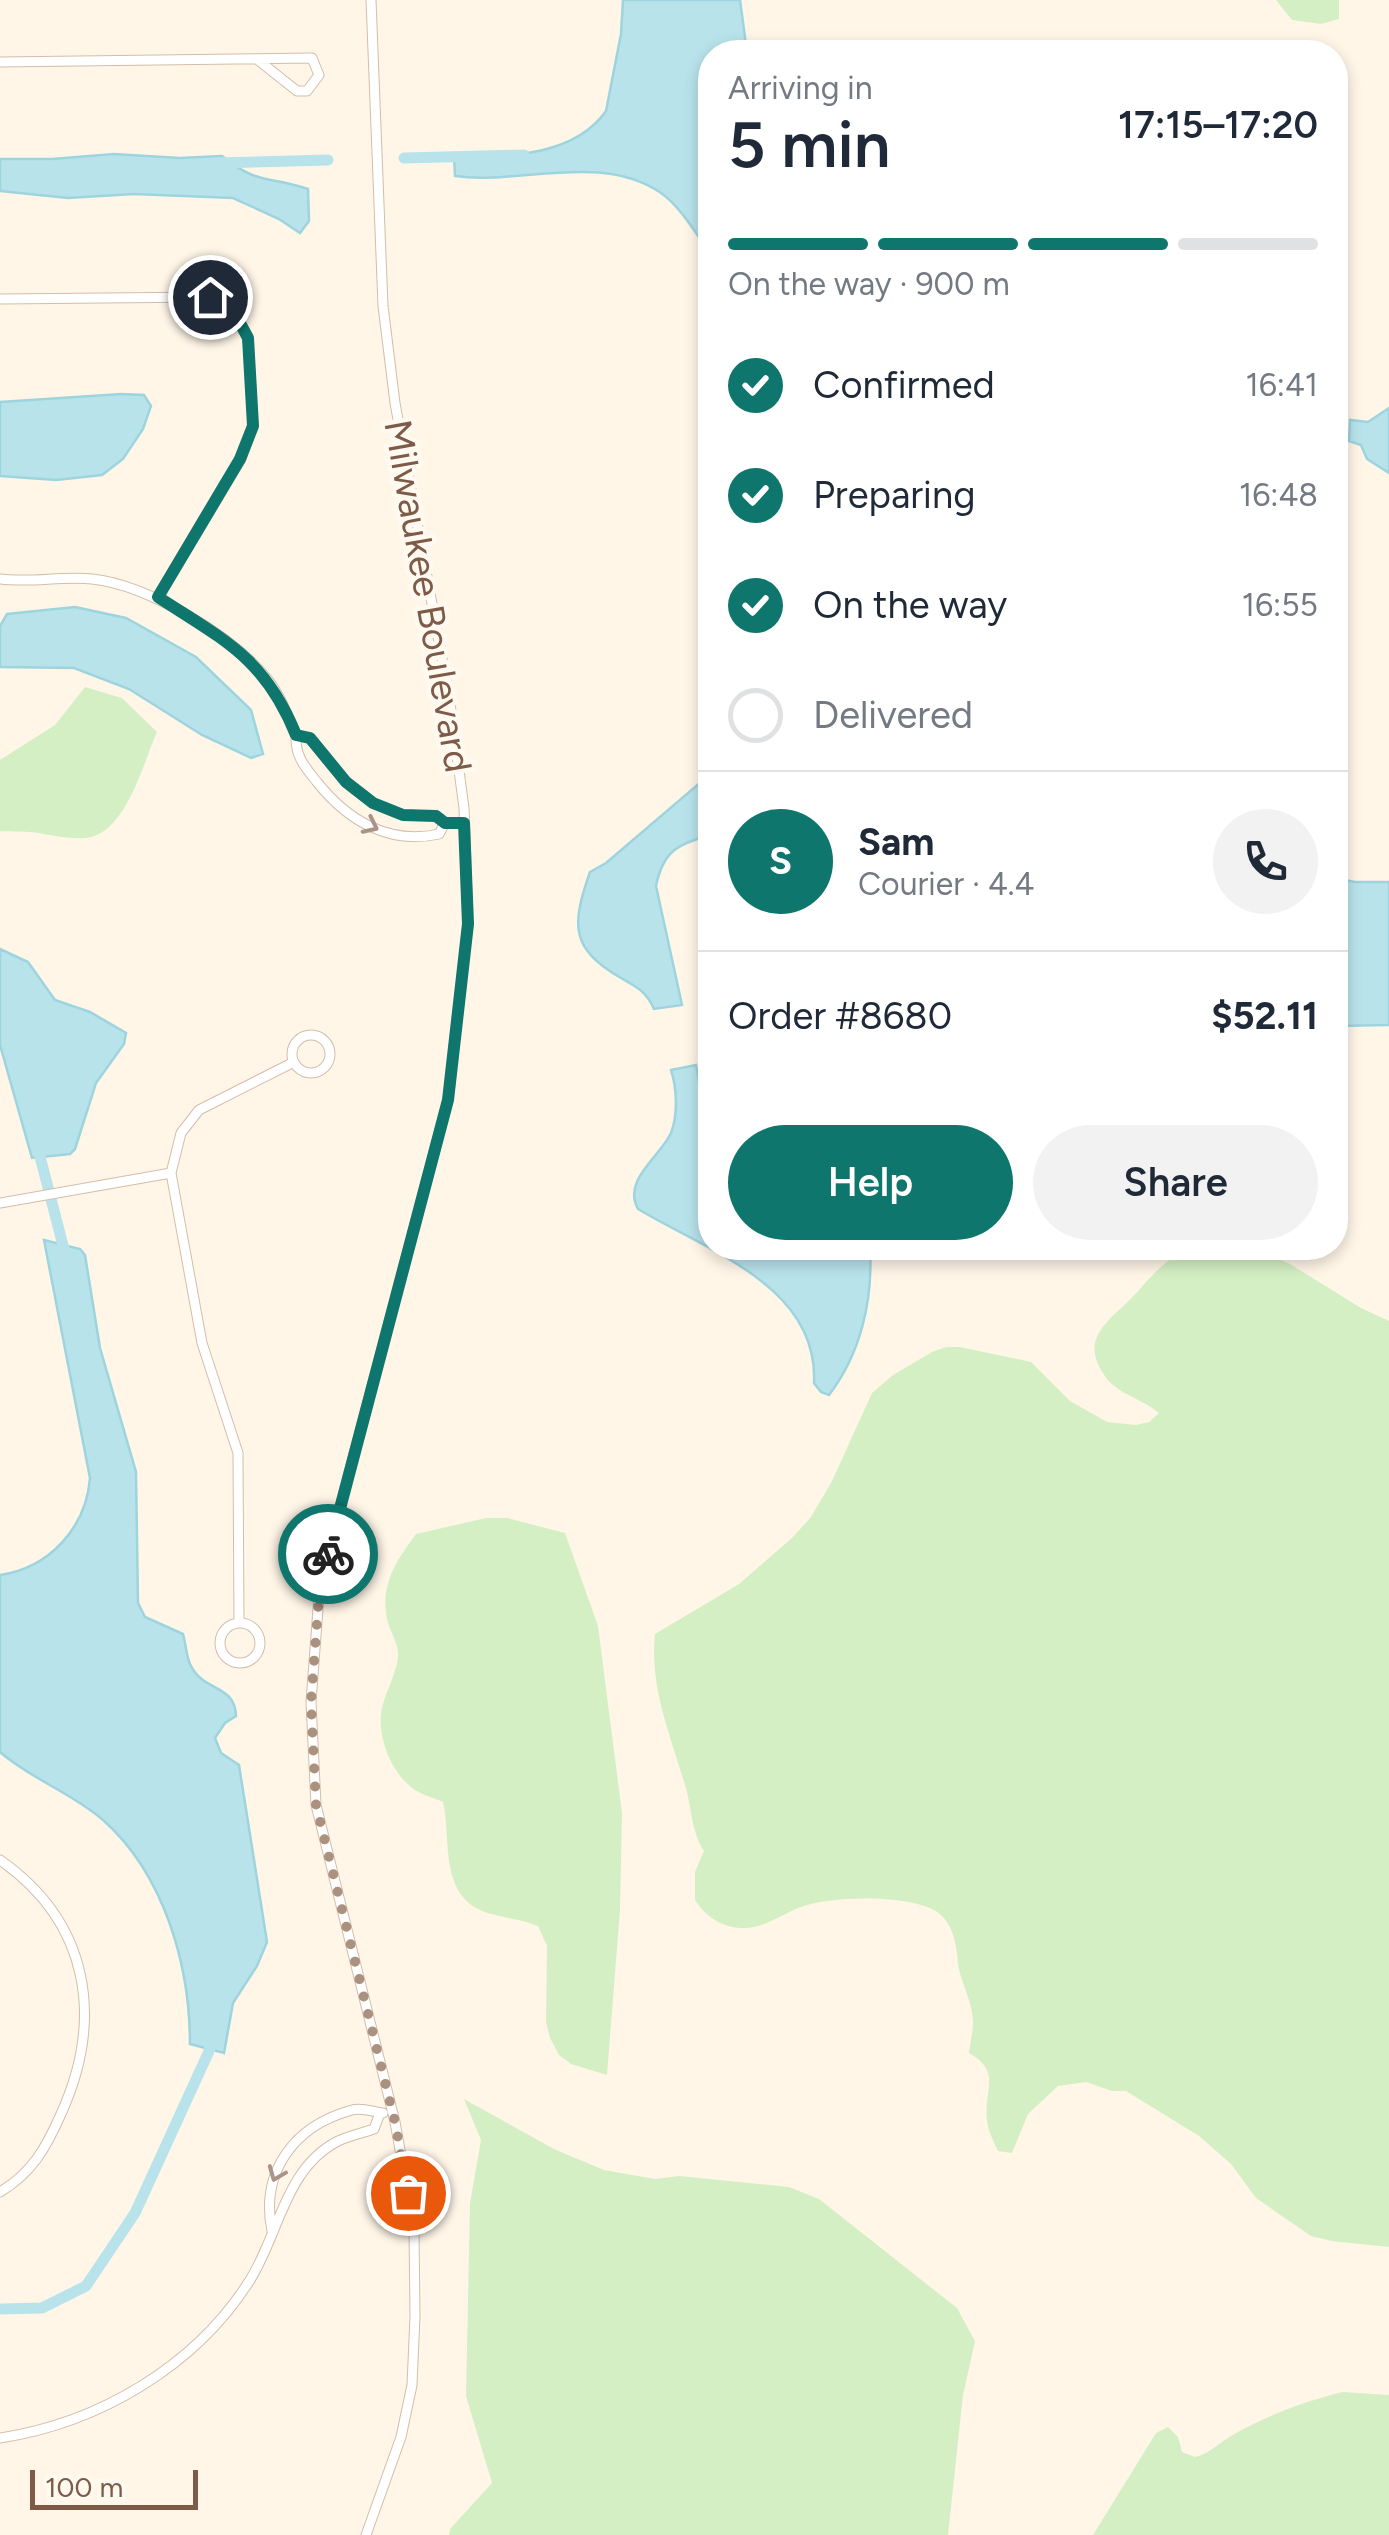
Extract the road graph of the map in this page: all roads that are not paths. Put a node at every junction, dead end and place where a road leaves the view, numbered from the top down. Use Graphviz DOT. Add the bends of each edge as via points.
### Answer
graph roads {
  1 [pos="371,0"];
  2 [pos="258,60"];
  3 [pos="0,62"];
  4 [pos="0,299"];
  5 [pos="0,579"];
  6 [pos="158,597"];
  7 [pos="296,735"];
  8 [pos="346,782"];
  9 [pos="329,796"];
  10 [pos="445,823"];
  11 [pos="464,823"];
  12 [pos="294,1062"];
  13 [pos="171,1173"];
  14 [pos="0,1203"];
  15 [pos="239,1623"];
  16 [pos="0,1860"];
  17 [pos="392,2111"];
  18 [pos="380,2113"];
  19 [pos="302,2137"];
  20 [pos="318,2155"];
  21 [pos="0,2192"];
  22 [pos="273,2234"];
  23 [pos="0,2438"];
  24 [pos="366,2535"];
  1 -- 11 [label="street, Milwaukee Boulevard" via="383,306"];
  2 -- 2 [label="street" via="297,91 307,90 319,75 312,58 303,55"];
  2 -- 3 [label="street"];
  4 -- 6 [label="street" via="210,297 242,322 253,410 249,441"];
  5 -- 6 [label="street" via="89,579"];
  6 -- 7 [label="street" via="250,661 277,692"];
  7 -- 8 [label="street" via="310,738"];
  7 -- 9 [label="street" via="295,751"];
  8 -- 9 [label="street"];
  8 -- 10 [label="street" via="388,810"];
  9 -- 10 [label="street, one-way" via="361,822 396,837 439,834"];
  10 -- 11 [label="street"];
  11 -- 17 [label="street, Milwaukee Boulevard" via="468,924 448,1100 320,1582 311,1702 316,1805"];
  12 -- 12 [label="street" via="317,1072 329,1058 328,1046 320,1037 302,1037 293,1046"];
  12 -- 13 [label="street" via="199,1110 182,1132"];
  13 -- 14 [label="street"];
  13 -- 15 [label="street" via="202,1344 238,1452"];
  15 -- 15 [label="street" via="227,1628 220,1644 230,1660 244,1662 256,1656 260,1643 256,1630"];
  16 -- 21 [label="street" via="56,1916 76,1957 86,2008 80,2065 56,2126 31,2169"];
  17 -- 18 [label="street"];
  17 -- 24 [label="street, Milwaukee Boulevard" via="414,2228 412,2386"];
  18 -- 19 [label="street" via="353,2110"];
  18 -- 20 [label="street" via="374,2129"];
  19 -- 20 [label="street"];
  19 -- 22 [label="street, one-way" via="280,2160 270,2188"];
  20 -- 22 [label="street" via="296,2180"];
  22 -- 23 [label="street" via="239,2296 164,2370 72,2421"];
}
